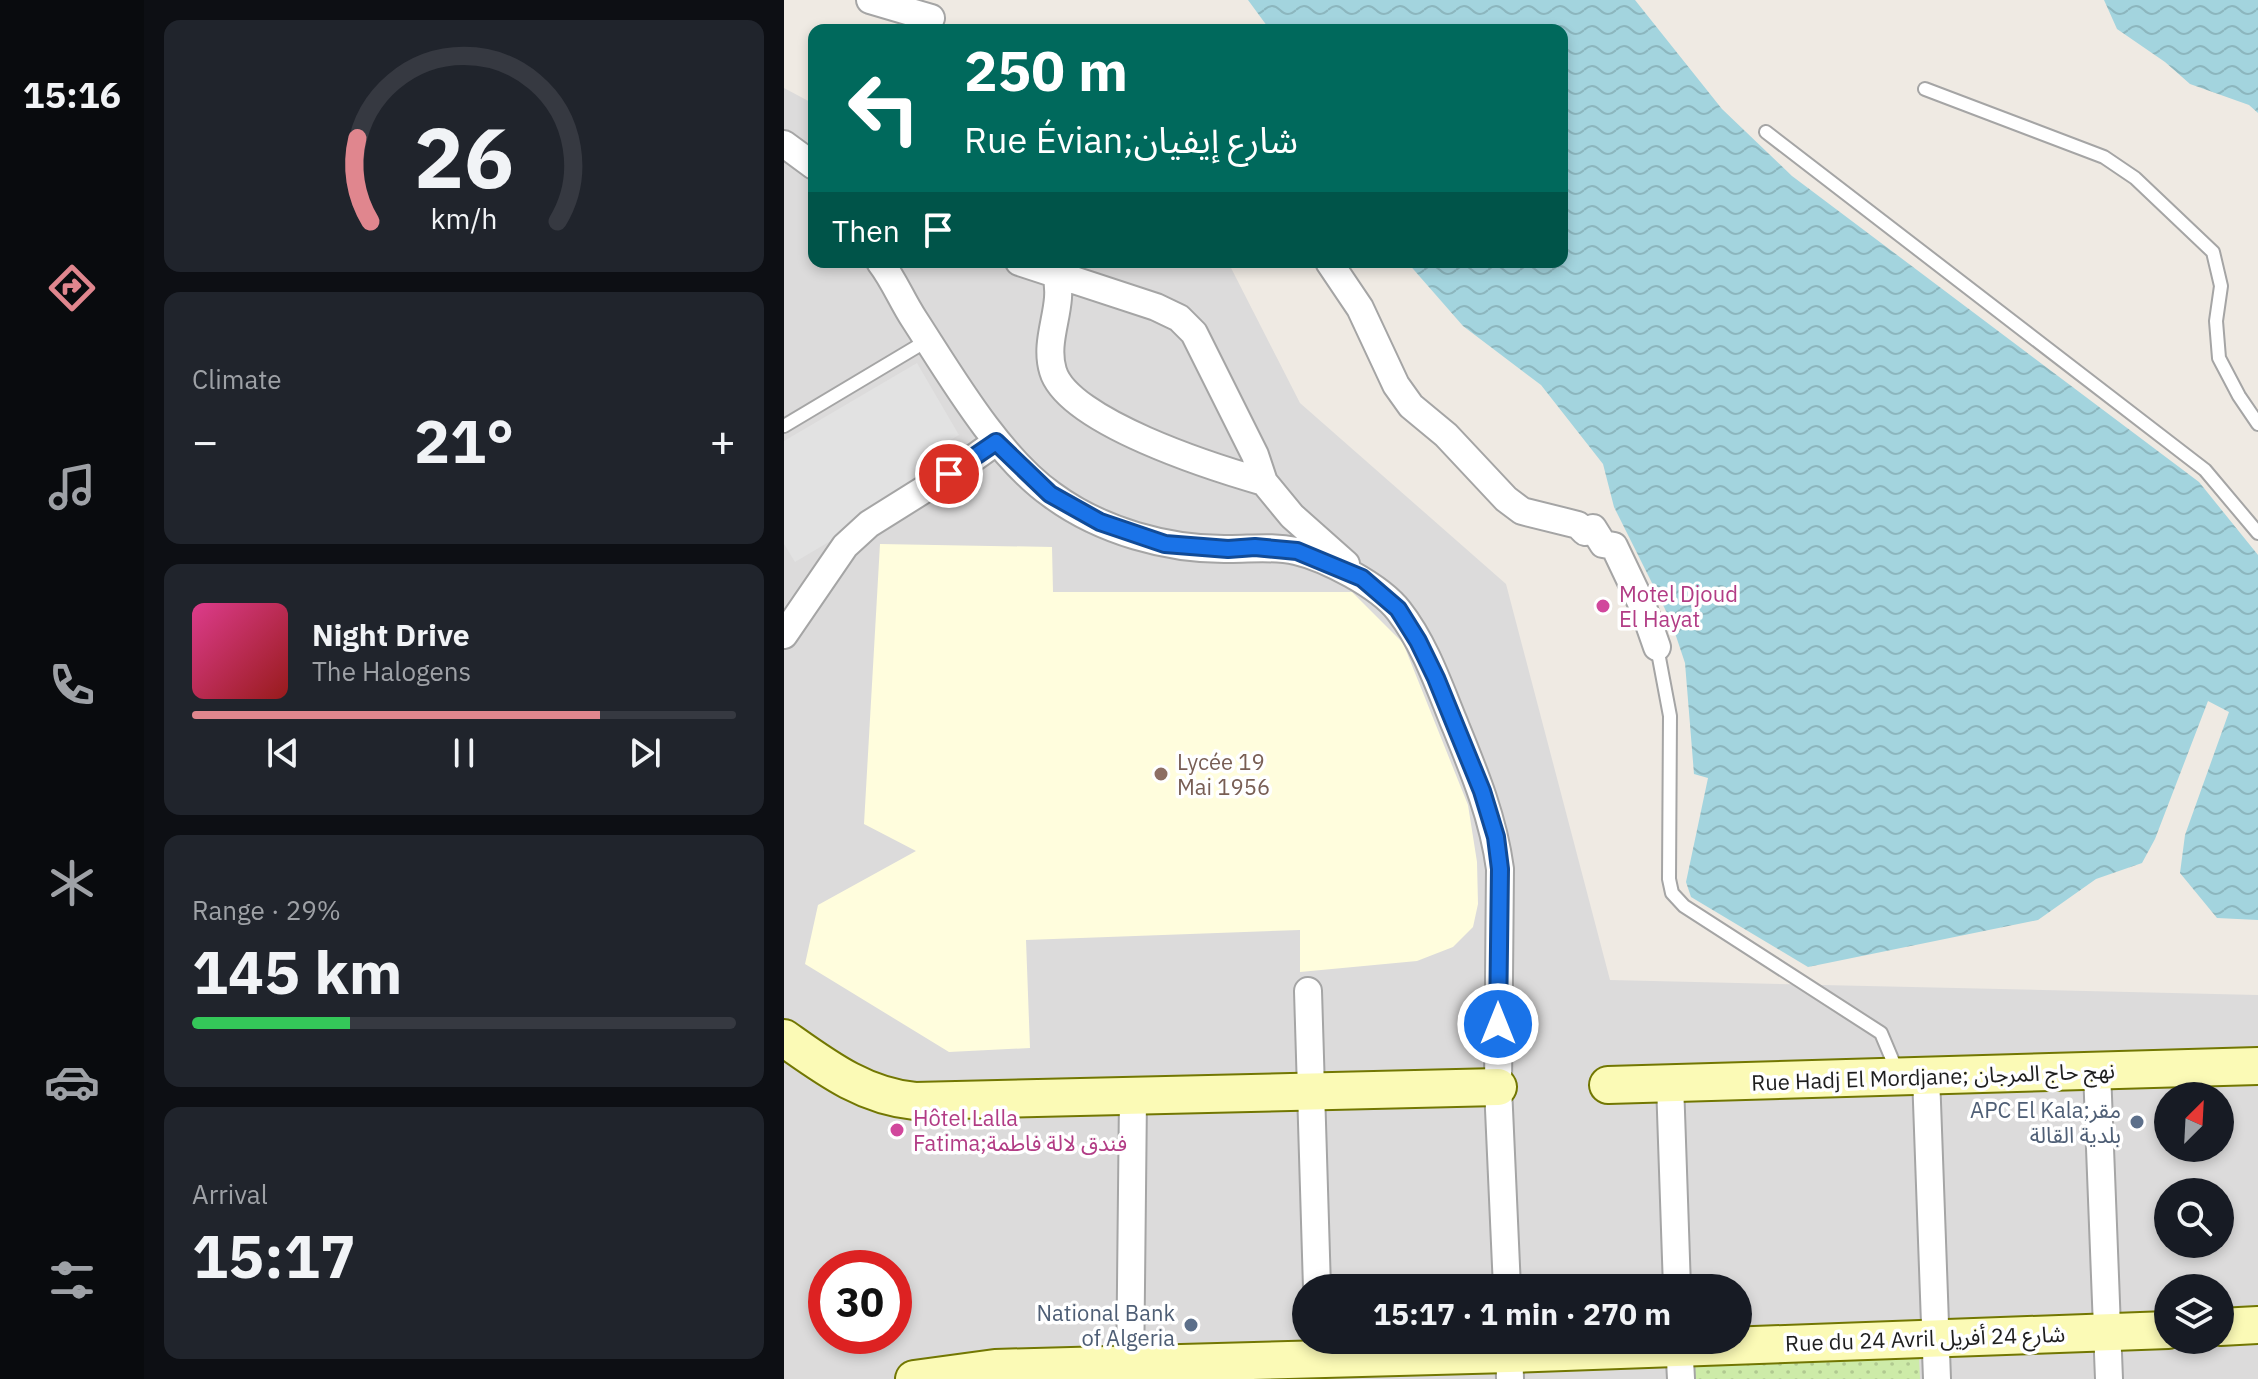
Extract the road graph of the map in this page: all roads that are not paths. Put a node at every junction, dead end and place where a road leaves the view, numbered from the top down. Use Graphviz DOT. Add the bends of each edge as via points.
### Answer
graph roads {
  1 [pos="870,0"];
  2 [pos="931,18"];
  3 [pos="1925,89"];
  4 [pos="1766,132"];
  5 [pos="784,144"];
  6 [pos="808,162"];
  7 [pos="884,268"];
  8 [pos="1036,268"];
  9 [pos="1333,268"];
  10 [pos="1056,275"];
  11 [pos="928,340"];
  12 [pos="2258,424"];
  13 [pos="784,426"];
  14 [pos="996,442"];
  15 [pos="1264,482"];
  16 [pos="2258,533"];
  17 [pos="1362,578"];
  18 [pos="784,635"];
  19 [pos="1657,647"];
  20 [pos="1308,991"];
  21 [pos="784,1038"];
  22 [pos="2258,1066"];
  23 [pos="2097,1071"];
  24 [pos="1913,1075"];
  25 [pos="1670,1083"];
  26 [pos="1608,1085"];
  27 [pos="1498,1087"];
  28 [pos="1311,1093"];
  29 [pos="1133,1097"];
  30 [pos="1317,1274"];
  31 [pos="1506,1274"];
  32 [pos="1677,1274"];
  33 [pos="2258,1325"];
  34 [pos="2234,1326"];
  35 [pos="2154,1331"];
  36 [pos="2107,1333"];
  37 [pos="1936,1337"];
  38 [pos="1680,1355"];
  39 [pos="1509,1358"];
  40 [pos="1319,1359"];
  41 [pos="1130,1372"];
  42 [pos="914,1379"];
  43 [pos="1937,1379"];
  44 [pos="2109,1379"];
  1 -- 2 [label="street"];
  3 -- 12 [label="lane" via="2104,157 2135,178 2213,252 2221,286 2216,321 2219,358"];
  4 -- 16 [label="lane" via="2205,470"];
  5 -- 6 [label="street"];
  7 -- 11 [label="street"];
  8 -- 10 [label="street"];
  9 -- 19 [label="street" via="1411,406 1522,511 1578,525 1585,532 1593,528 1603,544 1614,546"];
  10 -- 15 [label="street" via="1179,318 1194,333"];
  10 -- 15 [label="street" via="1060,288 1050,358 1069,397 1103,419 1180,454"];
  11 -- 13 [label="lane"];
  11 -- 14 [label="street"];
  14 -- 17 [label="street" via="1050,494 1130,533 1165,544 1297,551"];
  14 -- 18 [label="street" via="869,524 845,546"];
  15 -- 17 [label="street" via="1292,516"];
  17 -- 27 [label="street" via="1398,609 1418,641 1482,791 1496,837"];
  19 -- 24 [label="lane" via="1670,716 1672,893 1684,906 1881,1033"];
  20 -- 28 [label="street"];
  21 -- 29 [label="street" via="851,1083 892,1099"];
  22 -- 23 [label="street, Rue Hadj El Mordjane; نهج حاج المرجان"];
  23 -- 24 [label="street, Rue Hadj El Mordjane; نهج حاج المرجان"];
  23 -- 36 [label="street"];
  24 -- 25 [label="street, Rue Hadj El Mordjane; نهج حاج المرجان"];
  24 -- 37 [label="street"];
  25 -- 26 [label="street, Rue Hadj El Mordjane; نهج حاج المرجان"];
  25 -- 32 [label="street"];
  27 -- 28 [label="street"];
  27 -- 31 [label="street"];
  28 -- 29 [label="street"];
  28 -- 30 [label="street"];
  29 -- 41 [label="street"];
  33 -- 34 [label="street"];
  35 -- 36 [label="street, Rue du 24 Avril شارع 24 أفريل"];
  36 -- 37 [label="street, Rue du 24 Avril شارع 24 أفريل"];
  36 -- 44 [label="street"];
  37 -- 38 [label="street, Rue du 24 Avril شارع 24 أفريل"];
  37 -- 43 [label="street"];
  38 -- 39 [label="street, Rue du 24 Avril شارع 24 أفريل"];
  39 -- 40 [label="street, Rue du 24 Avril شارع 24 أفريل"];
  40 -- 41 [label="street, Rue du 24 Avril شارع 24 أفريل"];
  41 -- 42 [label="street, Rue du 24 Avril شارع 24 أفريل" via="995,1368"];
}
